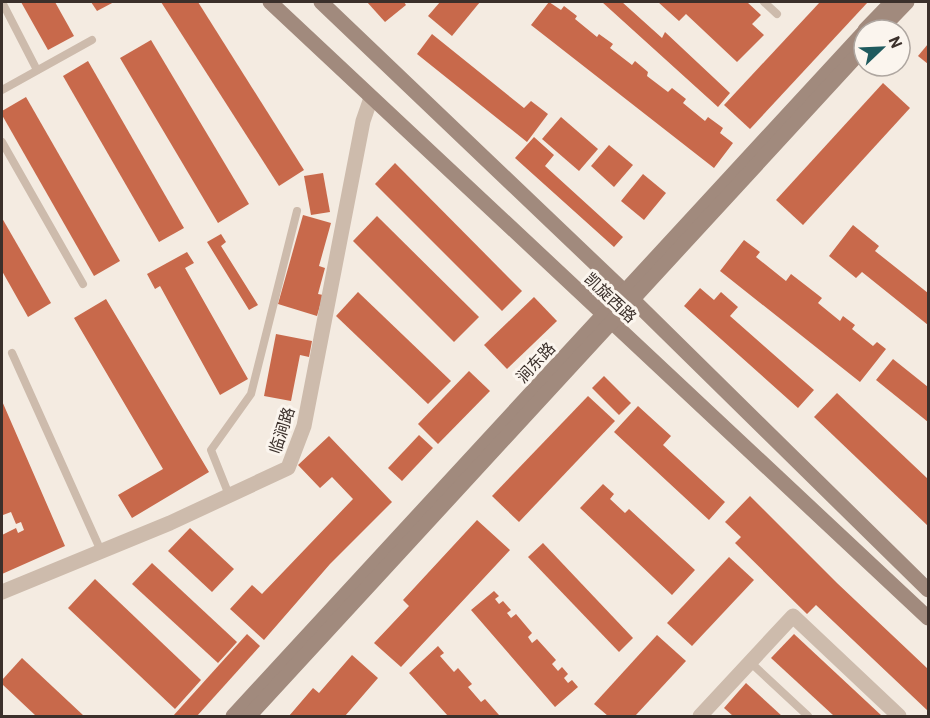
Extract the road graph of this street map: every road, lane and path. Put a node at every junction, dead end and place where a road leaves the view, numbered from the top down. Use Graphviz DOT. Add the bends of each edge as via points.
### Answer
graph roads {
  1 [pos="2,2"];
  2 [pos="270,2"];
  3 [pos="321,2"];
  4 [pos="764,2"];
  5 [pos="892,2"];
  6 [pos="907,2"];
  7 [pos="777,14"];
  8 [pos="877,18"];
  9 [pos="892,18"];
  10 [pos="93,40"];
  11 [pos="852,46"];
  12 [pos="852,61"];
  13 [pos="38,70"];
  14 [pos="2,90"];
  15 [pos="371,98"];
  16 [pos="2,142"];
  17 [pos="297,211"];
  18 [pos="83,284"];
  19 [pos="629,295"];
  20 [pos="608,318"];
  21 [pos="12,353"];
  22 [pos="229,495"];
  23 [pos="101,551"];
  24 [pos="928,590"];
  25 [pos="2,592"];
  26 [pos="928,618"];
  27 [pos="750,662"];
  28 [pos="233,717"];
  29 [pos="249,717"];
  30 [pos="700,717"];
  31 [pos="808,717"];
  32 [pos="899,717"];
  1 -- 13 [label="lane"];
  2 -- 15 [label="street, 凯旋西路"];
  3 -- 19 [label="street, 凯旋西路"];
  4 -- 7 [label="lane"];
  5 -- 8 [label="street, 涧东路"];
  6 -- 9 [label="street"];
  10 -- 13 [label="lane"];
  11 -- 19 [label="street, 涧东路"];
  12 -- 19 [label="street, 涧东路"];
  13 -- 14 [label="lane"];
  15 -- 20 [label="street, 凯旋西路"];
  15 -- 22 [label="street, 临涧路" via="363,121 304,426 288,468"];
  16 -- 18 [label="lane"];
  17 -- 22 [label="lane" via="251,394 211,450"];
  19 -- 20 [label="street, 涧东路"];
  19 -- 24 [label="street, 凯旋西路"];
  20 -- 26 [label="street, 凯旋西路"];
  20 -- 28 [label="street, 涧东路"];
  20 -- 29 [label="street, 涧东路"];
  21 -- 23 [label="lane"];
  22 -- 23 [label="street, 临涧路"];
  23 -- 25 [label="street, 临涧路"];
  27 -- 30 [label="street"];
  27 -- 31 [label="lane"];
  27 -- 32 [label="street" via="793,615"];
}
